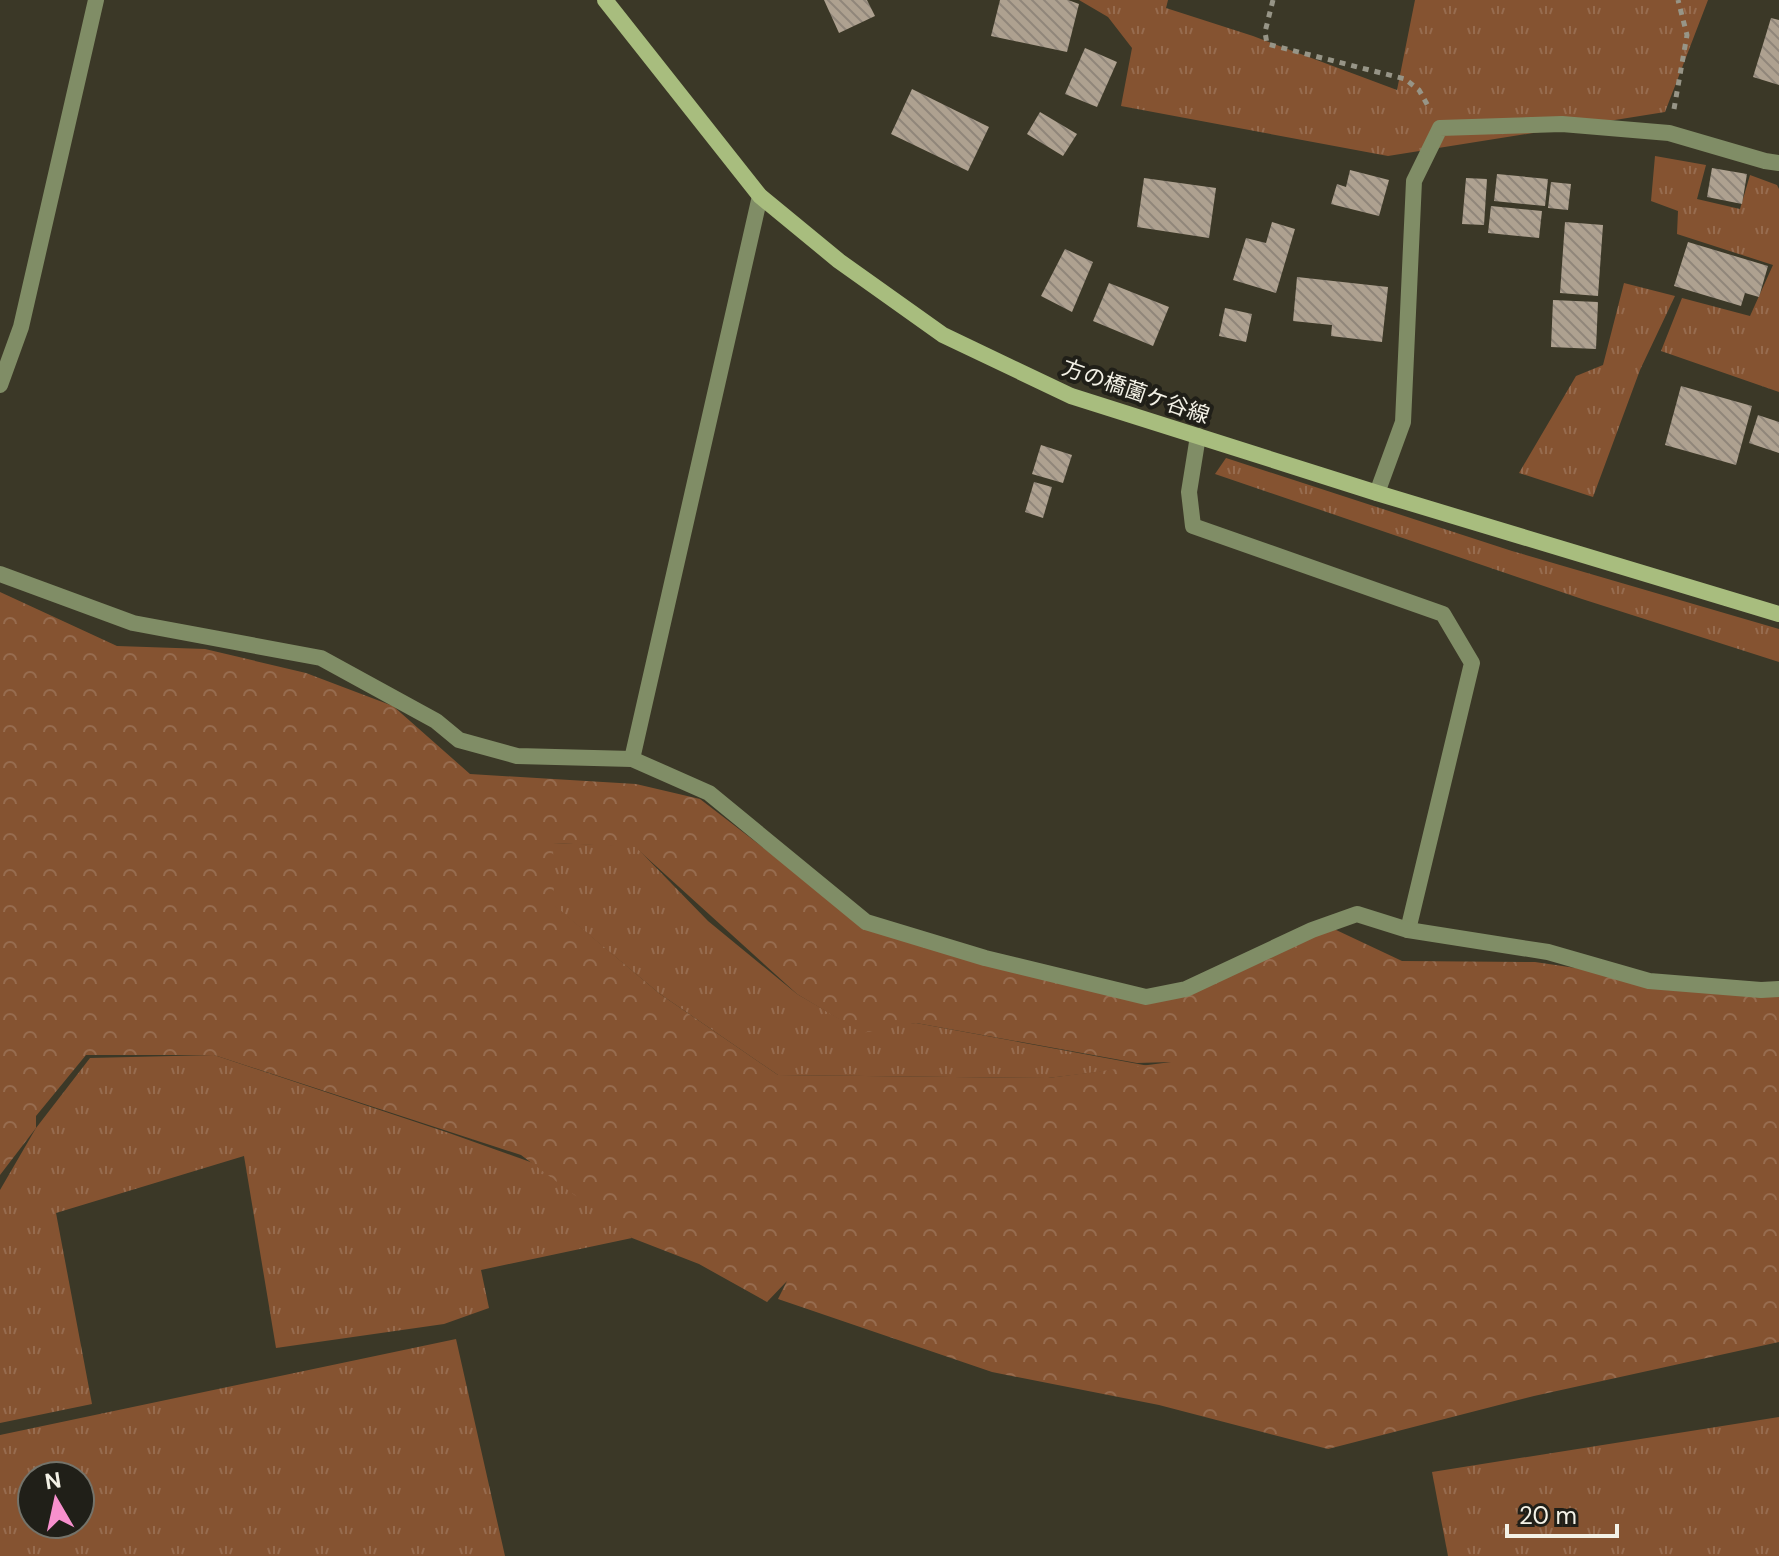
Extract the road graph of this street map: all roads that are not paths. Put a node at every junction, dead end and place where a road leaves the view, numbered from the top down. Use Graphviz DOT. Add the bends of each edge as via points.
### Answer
graph roads {
  1 [pos="96,0"];
  2 [pos="605,0"];
  3 [pos="1779,163"];
  4 [pos="760,196"];
  5 [pos="0,385"];
  6 [pos="1198,436"];
  7 [pos="1377,493"];
  8 [pos="0,574"];
  9 [pos="1779,614"];
  10 [pos="632,759"];
  11 [pos="1408,930"];
  12 [pos="1779,989"];
  1 -- 5 [label="street" via="21,327"];
  2 -- 4 [label="main road, 方の橋薗ケ谷線"];
  3 -- 7 [label="street" via="1669,133 1562,124 1440,128 1414,181 1403,422"];
  4 -- 6 [label="main road, 方の橋薗ケ谷線" via="943,335 1071,396"];
  4 -- 10 [label="street"];
  6 -- 7 [label="main road, 方の橋薗ケ谷線"];
  6 -- 11 [label="street" via="1189,492 1193,526 1443,614 1472,663"];
  7 -- 9 [label="main road, 方の橋薗ケ谷線"];
  8 -- 10 [label="street" via="133,623 321,658 436,721 459,740 517,756"];
  10 -- 11 [label="street" via="709,793 866,922 1146,997 1186,989 1357,914"];
  11 -- 12 [label="street" via="1548,952 1649,981"];
}
